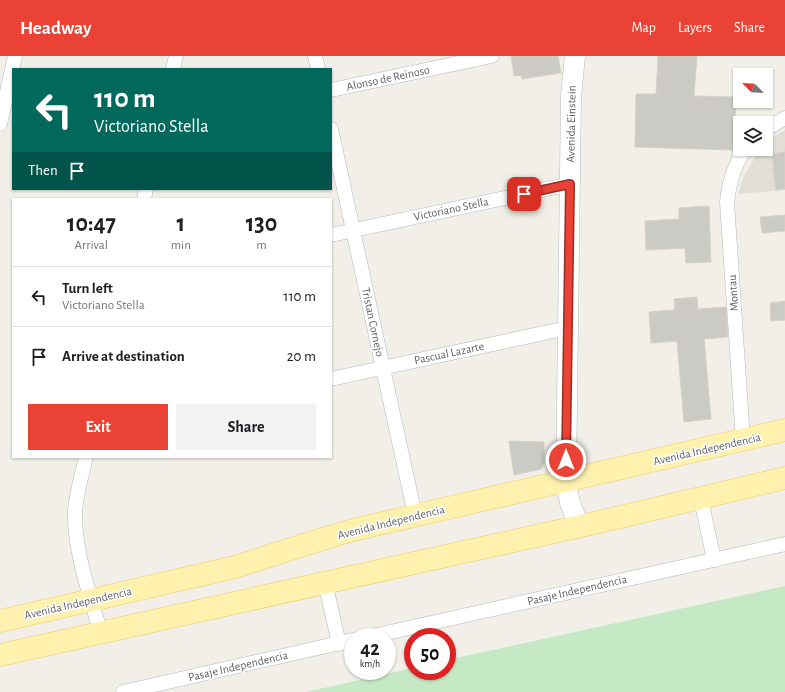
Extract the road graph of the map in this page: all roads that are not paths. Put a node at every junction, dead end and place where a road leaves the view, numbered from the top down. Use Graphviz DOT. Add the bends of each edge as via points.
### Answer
graph roads {
  1 [pos="15,56"];
  2 [pos="176,56"];
  3 [pos="315,56"];
  4 [pos="492,56"];
  5 [pos="575,56"];
  6 [pos="173,68"];
  7 [pos="318,68"];
  8 [pos="332,90"];
  9 [pos="2,104"];
  10 [pos="785,118"];
  11 [pos="0,124"];
  12 [pos="773,125"];
  13 [pos="332,134"];
  14 [pos="742,156"];
  15 [pos="570,184"];
  16 [pos="353,230"];
  17 [pos="332,235"];
  18 [pos="567,328"];
  19 [pos="383,367"];
  20 [pos="332,379"];
  21 [pos="785,430"];
  22 [pos="743,440"];
  23 [pos="86,458"];
  24 [pos="785,478"];
  25 [pos="566,482"];
  26 [pos="701,499"];
  27 [pos="415,515"];
  28 [pos="579,526"];
  29 [pos="785,544"];
  30 [pos="714,560"];
  31 [pos="325,582"];
  32 [pos="92,600"];
  33 [pos="0,621"];
  34 [pos="396,631"];
  35 [pos="101,633"];
  36 [pos="344,643"];
  37 [pos="339,644"];
  38 [pos="0,655"];
  39 [pos="122,692"];
  1 -- 9 [label="street"];
  2 -- 6 [label="street"];
  3 -- 7 [label="street"];
  4 -- 8 [label="street, Alonso de Reinoso"];
  5 -- 15 [label="main road, Avenida Einstein" via="571,96"];
  9 -- 11 [label="street"];
  10 -- 12 [label="street"];
  13 -- 16 [label="street, Tristan Cornejo"];
  14 -- 22 [label="street, Montau" via="733,172 727,202"];
  15 -- 16 [label="street, Victoriano Stella"];
  15 -- 18 [label="main road, Avenida Einstein"];
  16 -- 17 [label="street, Victoriano Stella"];
  16 -- 19 [label="street, Tristan Cornejo"];
  18 -- 19 [label="street, Pascual Lazarte"];
  18 -- 25 [label="main road, Avenida Einstein"];
  19 -- 20 [label="street, Pascual Lazarte"];
  19 -- 27 [label="street, Tristan Cornejo"];
  21 -- 22 [label="main road, Avenida Independencia"];
  22 -- 25 [label="main road, Avenida Independencia"];
  23 -- 32 [label="street" via="75,519 77,539"];
  24 -- 26 [label="main road"];
  25 -- 27 [label="main road, Avenida Independencia"];
  25 -- 28 [label="main road, Avenida Einstein" via="570,503"];
  26 -- 28 [label="main road"];
  26 -- 30 [label="street"];
  27 -- 32 [label="main road, Avenida Independencia" via="323,538 235,567"];
  28 -- 31 [label="main road"];
  29 -- 30 [label="street, Pasaje Independencia"];
  30 -- 34 [label="street, Pasaje Independencia"];
  31 -- 35 [label="main road"];
  31 -- 37 [label="street"];
  32 -- 33 [label="main road, Avenida Independencia"];
  32 -- 35 [label="street"];
  35 -- 38 [label="main road"];
  36 -- 37 [label="street, Pasaje Independencia"];
  37 -- 39 [label="street, Pasaje Independencia"];
}
